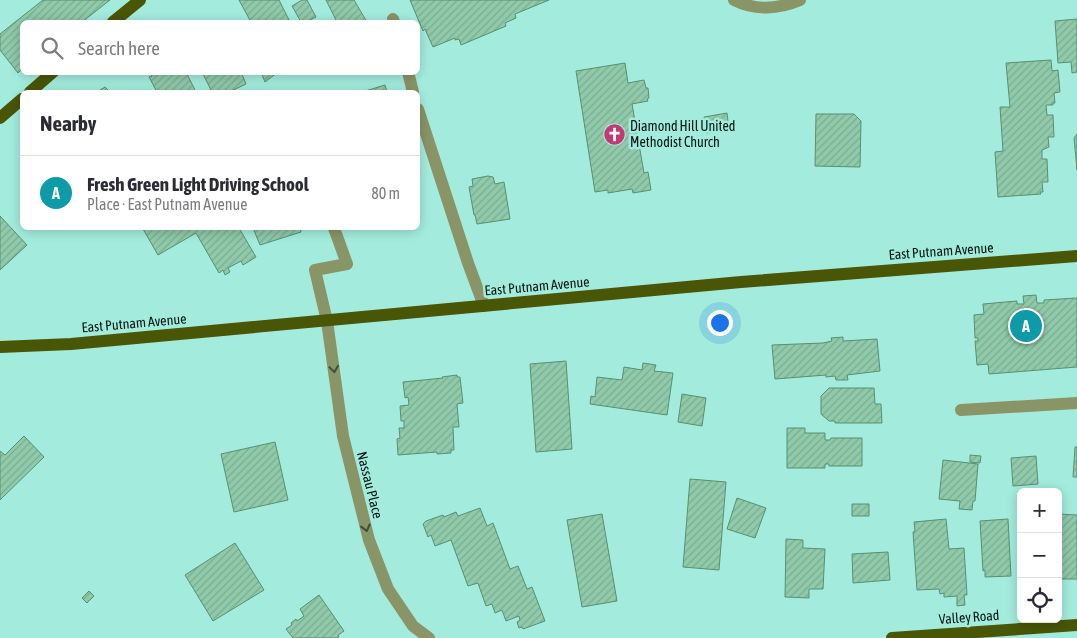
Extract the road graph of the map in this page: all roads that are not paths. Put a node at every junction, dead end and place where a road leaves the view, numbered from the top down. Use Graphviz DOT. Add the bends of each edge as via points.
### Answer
graph roads {
  1 [pos="139,0"];
  2 [pos="734,0"];
  3 [pos="800,0"];
  4 [pos="115,20"];
  5 [pos="50,75"];
  6 [pos="409,75"];
  7 [pos="32,90"];
  8 [pos="412,90"];
  9 [pos="20,100"];
  10 [pos="420,114"];
  11 [pos="0,118"];
  12 [pos="335,230"];
  13 [pos="1077,256"];
  14 [pos="484,306"];
  15 [pos="327,321"];
  16 [pos="0,347"];
  17 [pos="1077,403"];
  18 [pos="960,410"];
  19 [pos="1077,625"];
  20 [pos="927,636"];
  21 [pos="429,638"];
  22 [pos="892,638"];
  1 -- 4 [label="main road"];
  2 -- 3 [label="street" via="755,7 772,8"];
  5 -- 7 [label="main road"];
  6 -- 8 [label="street"];
  9 -- 11 [label="main road"];
  10 -- 14 [label="street"];
  12 -- 15 [label="street, Nassau Place" via="347,264 315,270"];
  13 -- 14 [label="main road, East Putnam Avenue"];
  14 -- 15 [label="main road, East Putnam Avenue"];
  15 -- 16 [label="main road, East Putnam Avenue" via="71,344"];
  15 -- 21 [label="street, Nassau Place, one-way" via="343,436 369,540 388,589 414,626"];
  17 -- 18 [label="street"];
  19 -- 20 [label="main road, Valley Road"];
  20 -- 22 [label="main road, Valley Road"];
}
